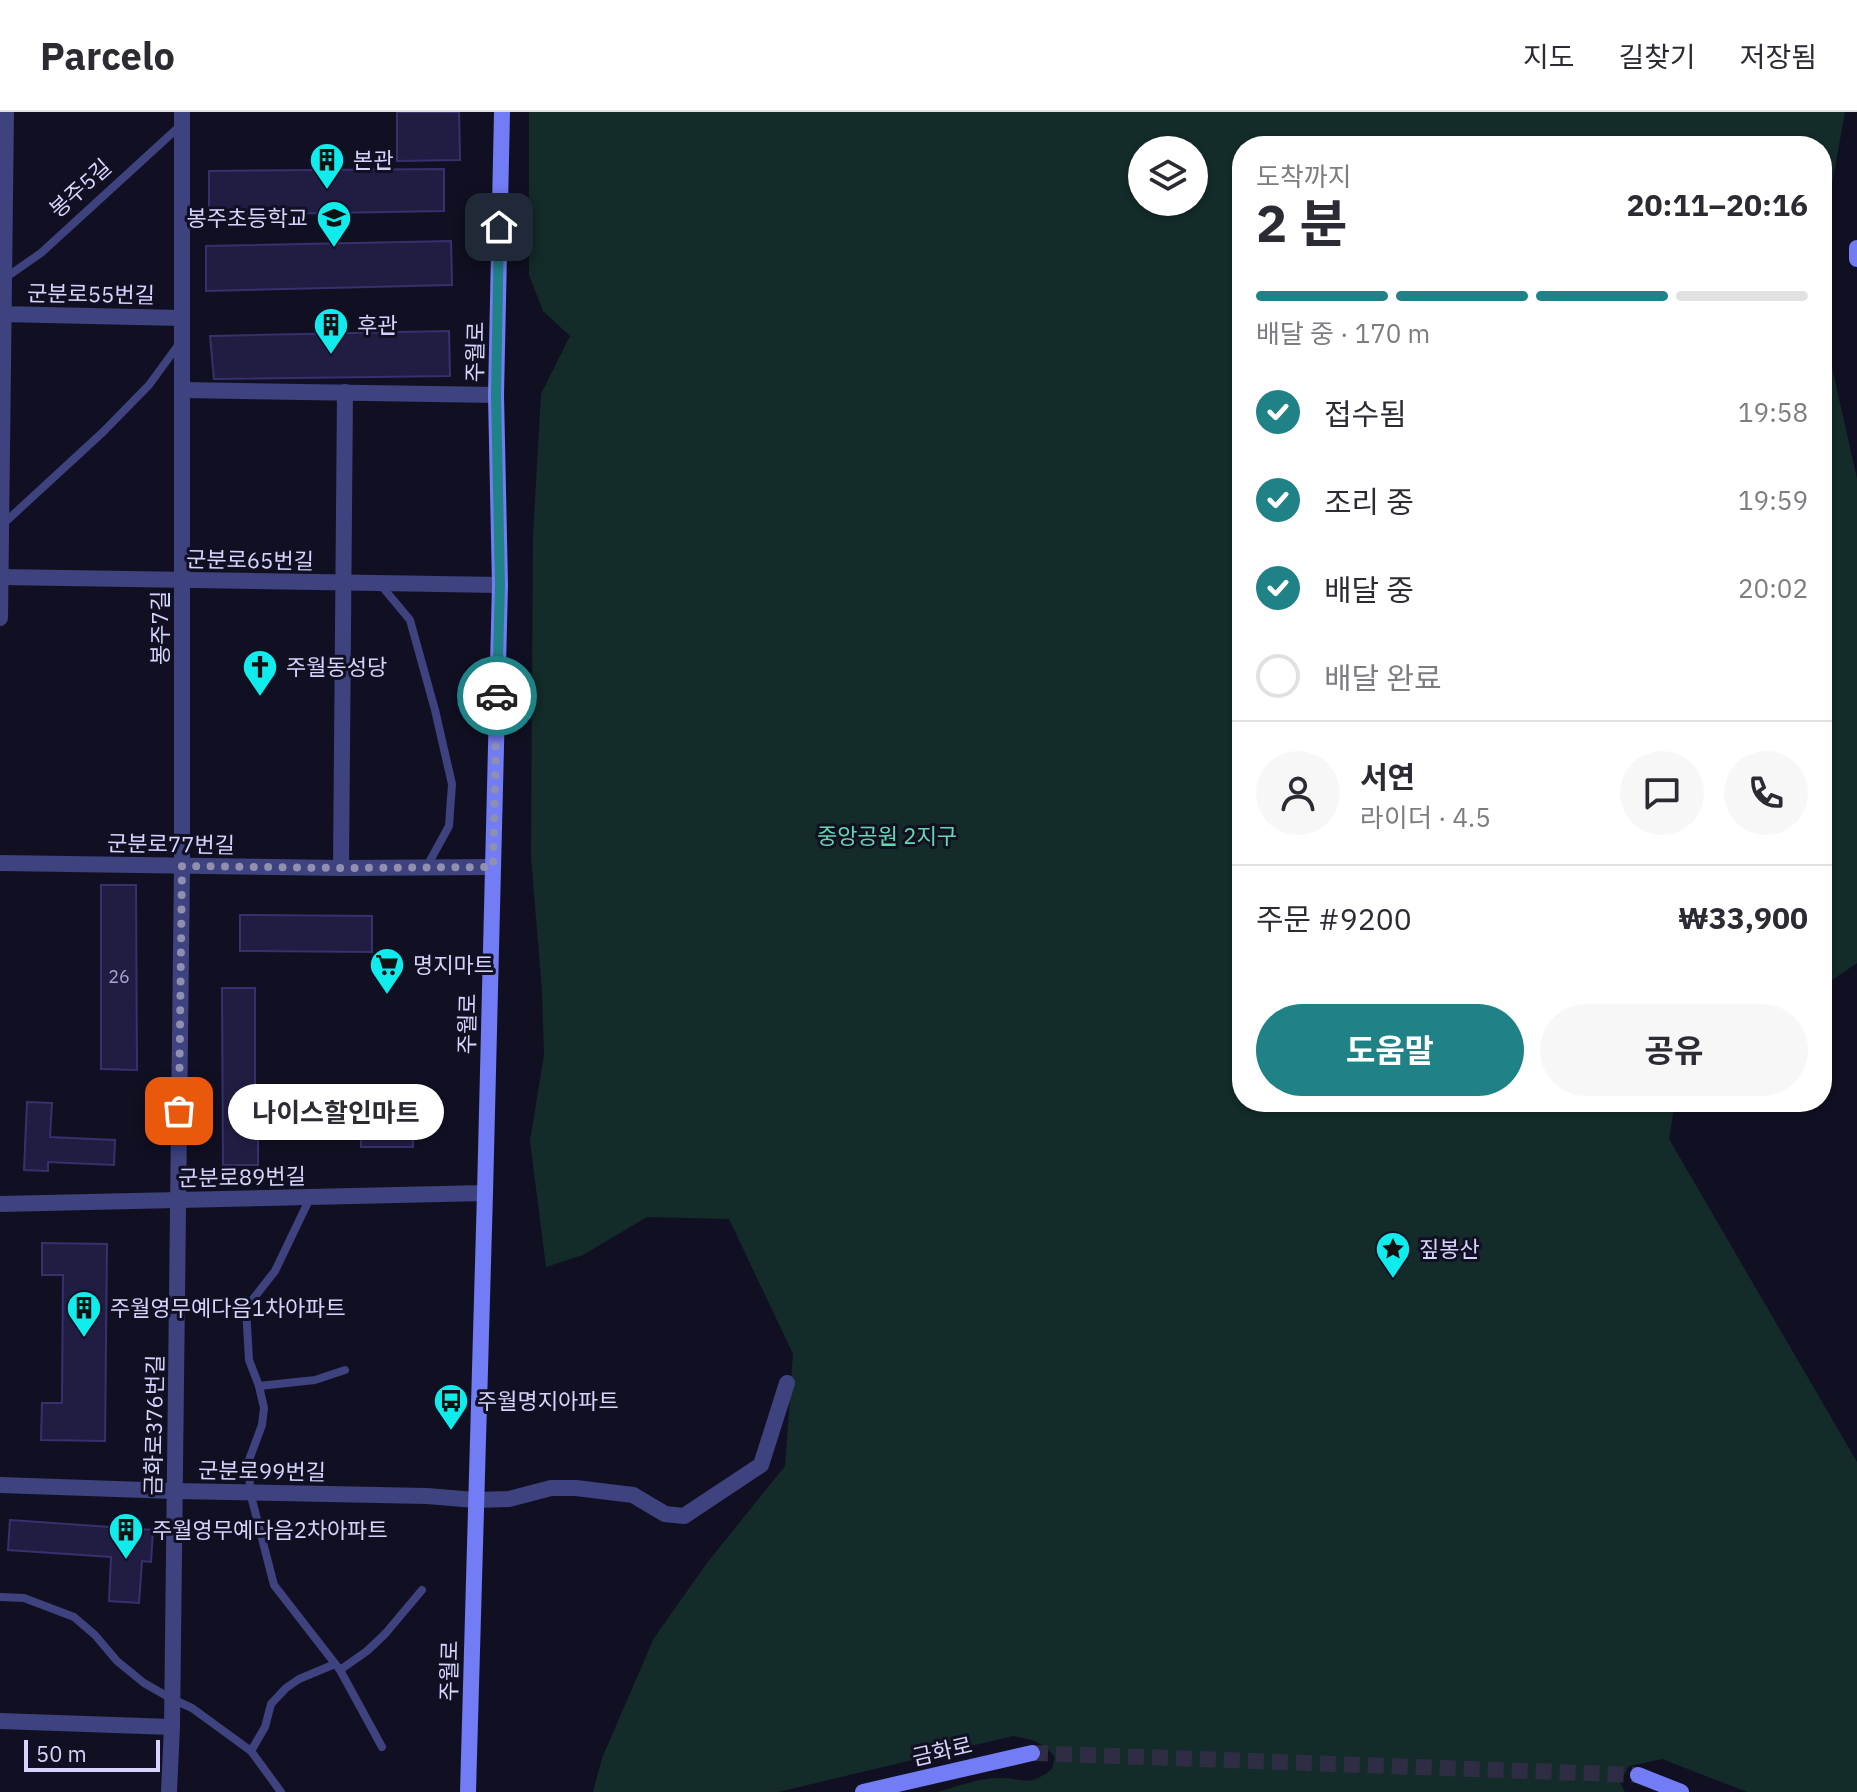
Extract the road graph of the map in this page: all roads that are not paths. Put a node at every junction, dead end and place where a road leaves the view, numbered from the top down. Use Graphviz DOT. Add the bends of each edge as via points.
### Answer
graph roads {
  1 [pos="6,112"];
  2 [pos="502,112"];
  3 [pos="182,118"];
  4 [pos="1857,248"];
  5 [pos="1857,259"];
  6 [pos="4,278"];
  7 [pos="2,314"];
  8 [pos="182,318"];
  9 [pos="182,340"];
  10 [pos="182,390"];
  11 [pos="345,392"];
  12 [pos="496,395"];
  13 [pos="1,526"];
  14 [pos="0,577"];
  15 [pos="182,581"];
  16 [pos="344,583"];
  17 [pos="380,584"];
  18 [pos="500,585"];
  19 [pos="0,618"];
  20 [pos="0,863"];
  21 [pos="182,866"];
  22 [pos="493,867"];
  23 [pos="341,868"];
  24 [pos="426,868"];
  25 [pos="485,1193"];
  26 [pos="310,1197"];
  27 [pos="178,1200"];
  28 [pos="0,1204"];
  29 [pos="345,1370"];
  30 [pos="787,1383"];
  31 [pos="259,1386"];
  32 [pos="0,1485"];
  33 [pos="174,1491"];
  34 [pos="250,1492"];
  35 [pos="475,1500"];
  36 [pos="422,1590"];
  37 [pos="0,1597"];
  38 [pos="338,1667"];
  39 [pos="172,1699"];
  40 [pos="0,1721"];
  41 [pos="172,1727"];
  42 [pos="382,1747"];
  43 [pos="251,1751"];
  44 [pos="1032,1753"];
  45 [pos="1638,1775"];
  46 [pos="169,1792"];
  47 [pos="281,1792"];
  48 [pos="468,1792"];
  49 [pos="863,1792"];
  50 [pos="1681,1792"];
  1 -- 6 [label="street"];
  2 -- 12 [label="street, 주월로"];
  3 -- 6 [label="lane, 봉주5길" via="41,253"];
  3 -- 8 [label="street, 봉주7길"];
  4 -- 5 [label="street"];
  6 -- 7 [label="street"];
  7 -- 8 [label="street, 군분로55번길"];
  7 -- 13 [label="street"];
  8 -- 9 [label="street, 봉주7길"];
  9 -- 10 [label="street, 봉주7길"];
  9 -- 13 [label="lane" via="149,385"];
  10 -- 11 [label="street"];
  10 -- 15 [label="street, 봉주7길"];
  11 -- 12 [label="street"];
  11 -- 16 [label="street"];
  12 -- 18 [label="street, 주월로"];
  13 -- 14 [label="street"];
  14 -- 15 [label="street, 군분로65번길"];
  14 -- 19 [label="street"];
  15 -- 16 [label="street, 군분로65번길"];
  15 -- 21 [label="street, 봉주7길"];
  16 -- 17 [label="street, 군분로65번길"];
  16 -- 23 [label="street"];
  17 -- 18 [label="street, 군분로65번길"];
  17 -- 24 [label="lane" via="410,620 452,784 449,826"];
  18 -- 22 [label="street, 주월로"];
  20 -- 21 [label="street, 군분로77번길"];
  21 -- 23 [label="street, 군분로77번길"];
  21 -- 27 [label="street, 금화로376번길"];
  22 -- 24 [label="street, 군분로77번길"];
  22 -- 25 [label="street, 주월로"];
  23 -- 24 [label="street, 군분로77번길"];
  25 -- 26 [label="street, 군분로89번길"];
  25 -- 35 [label="street, 주월로"];
  26 -- 27 [label="street, 군분로89번길"];
  26 -- 31 [label="lane" via="275,1271 246,1308 249,1360"];
  27 -- 28 [label="street, 군분로89번길"];
  27 -- 33 [label="street, 금화로376번길"];
  29 -- 31 [label="lane" via="315,1380"];
  30 -- 35 [label="street, 군분로99번길" via="761,1465 684,1516 665,1514 633,1495 576,1488"];
  31 -- 34 [label="lane" via="264,1408 249,1460"];
  32 -- 33 [label="street, 군분로99번길"];
  33 -- 34 [label="street, 군분로99번길"];
  33 -- 39 [label="street, 금화로376번길"];
  34 -- 35 [label="street, 군분로99번길"];
  34 -- 38 [label="lane" via="274,1585"];
  35 -- 48 [label="street, 주월로"];
  36 -- 38 [label="lane" via="367,1651"];
  37 -- 39 [label="lane" via="24,1598 74,1617 117,1661"];
  38 -- 42 [label="lane"];
  38 -- 43 [label="lane" via="286,1688 271,1704"];
  39 -- 41 [label="street, 금화로376번길"];
  39 -- 43 [label="lane"];
  40 -- 41 [label="street"];
  41 -- 46 [label="street, 금화로376번길"];
  43 -- 47 [label="lane"];
  44 -- 49 [label="street, 금화로"];
  45 -- 50 [label="street"];
}
